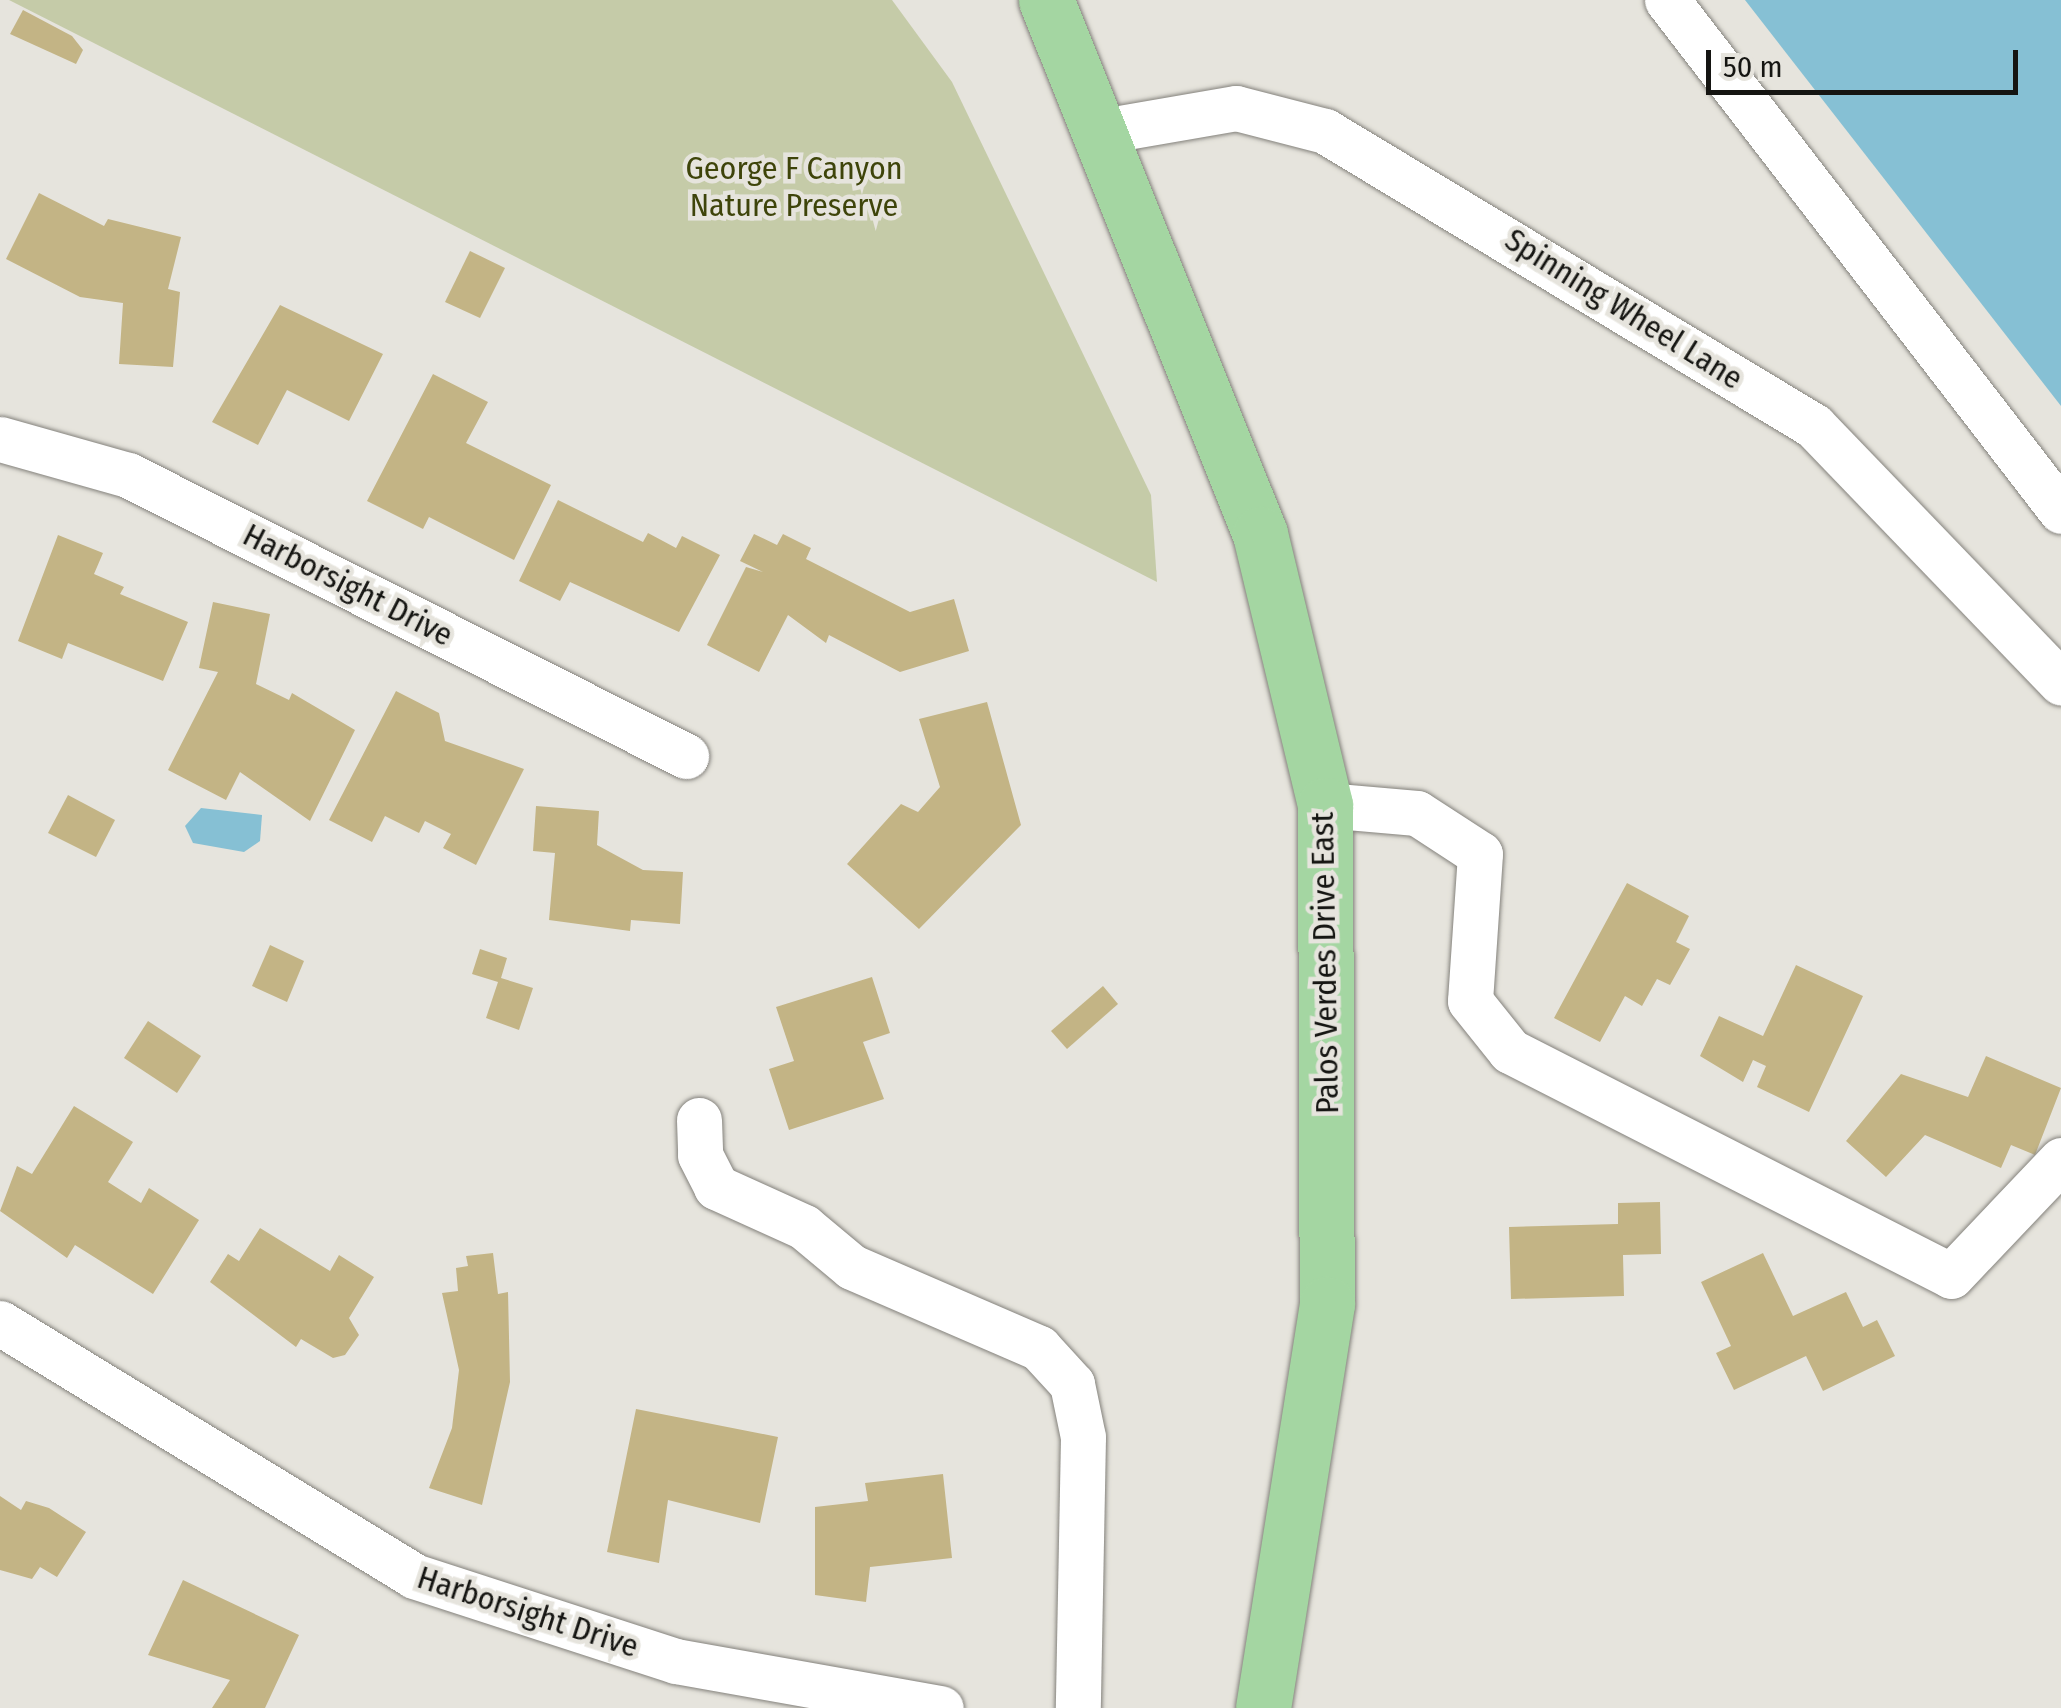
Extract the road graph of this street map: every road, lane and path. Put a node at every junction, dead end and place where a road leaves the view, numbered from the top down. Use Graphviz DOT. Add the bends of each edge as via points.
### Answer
graph roads {
  1 [pos="1022,0"];
  2 [pos="1046,0"];
  3 [pos="1667,0"];
  4 [pos="1097,132"];
  5 [pos="0,439"];
  6 [pos="2061,511"];
  7 [pos="2061,684"];
  8 [pos="686,756"];
  9 [pos="1325,805"];
  10 [pos="699,1120"];
  11 [pos="2061,1160"];
  12 [pos="0,1323"];
  13 [pos="941,1708"];
  14 [pos="1078,1708"];
  15 [pos="1262,1708"];
  1 -- 4 [label="main road, Palos Verdes Drive East"];
  2 -- 4 [label="main road, Palos Verdes Drive East"];
  3 -- 6 [label="street"];
  4 -- 7 [label="street, Spinning Wheel Lane" via="1236,108 1325,131 1814,426"];
  4 -- 9 [label="main road, Palos Verdes Drive East" via="1260,534"];
  5 -- 8 [label="street, Harborsight Drive" via="128,475"];
  9 -- 11 [label="street" via="1417,813 1480,854 1470,1001 1510,1051 1951,1276"];
  9 -- 15 [label="main road, Palos Verdes Drive East" via="1328,1304"];
  10 -- 14 [label="street" via="700,1156 716,1188 804,1227 852,1267 1039,1348 1072,1384 1083,1437"];
  12 -- 13 [label="street, Harborsight Drive" via="414,1576 676,1661"];
}
